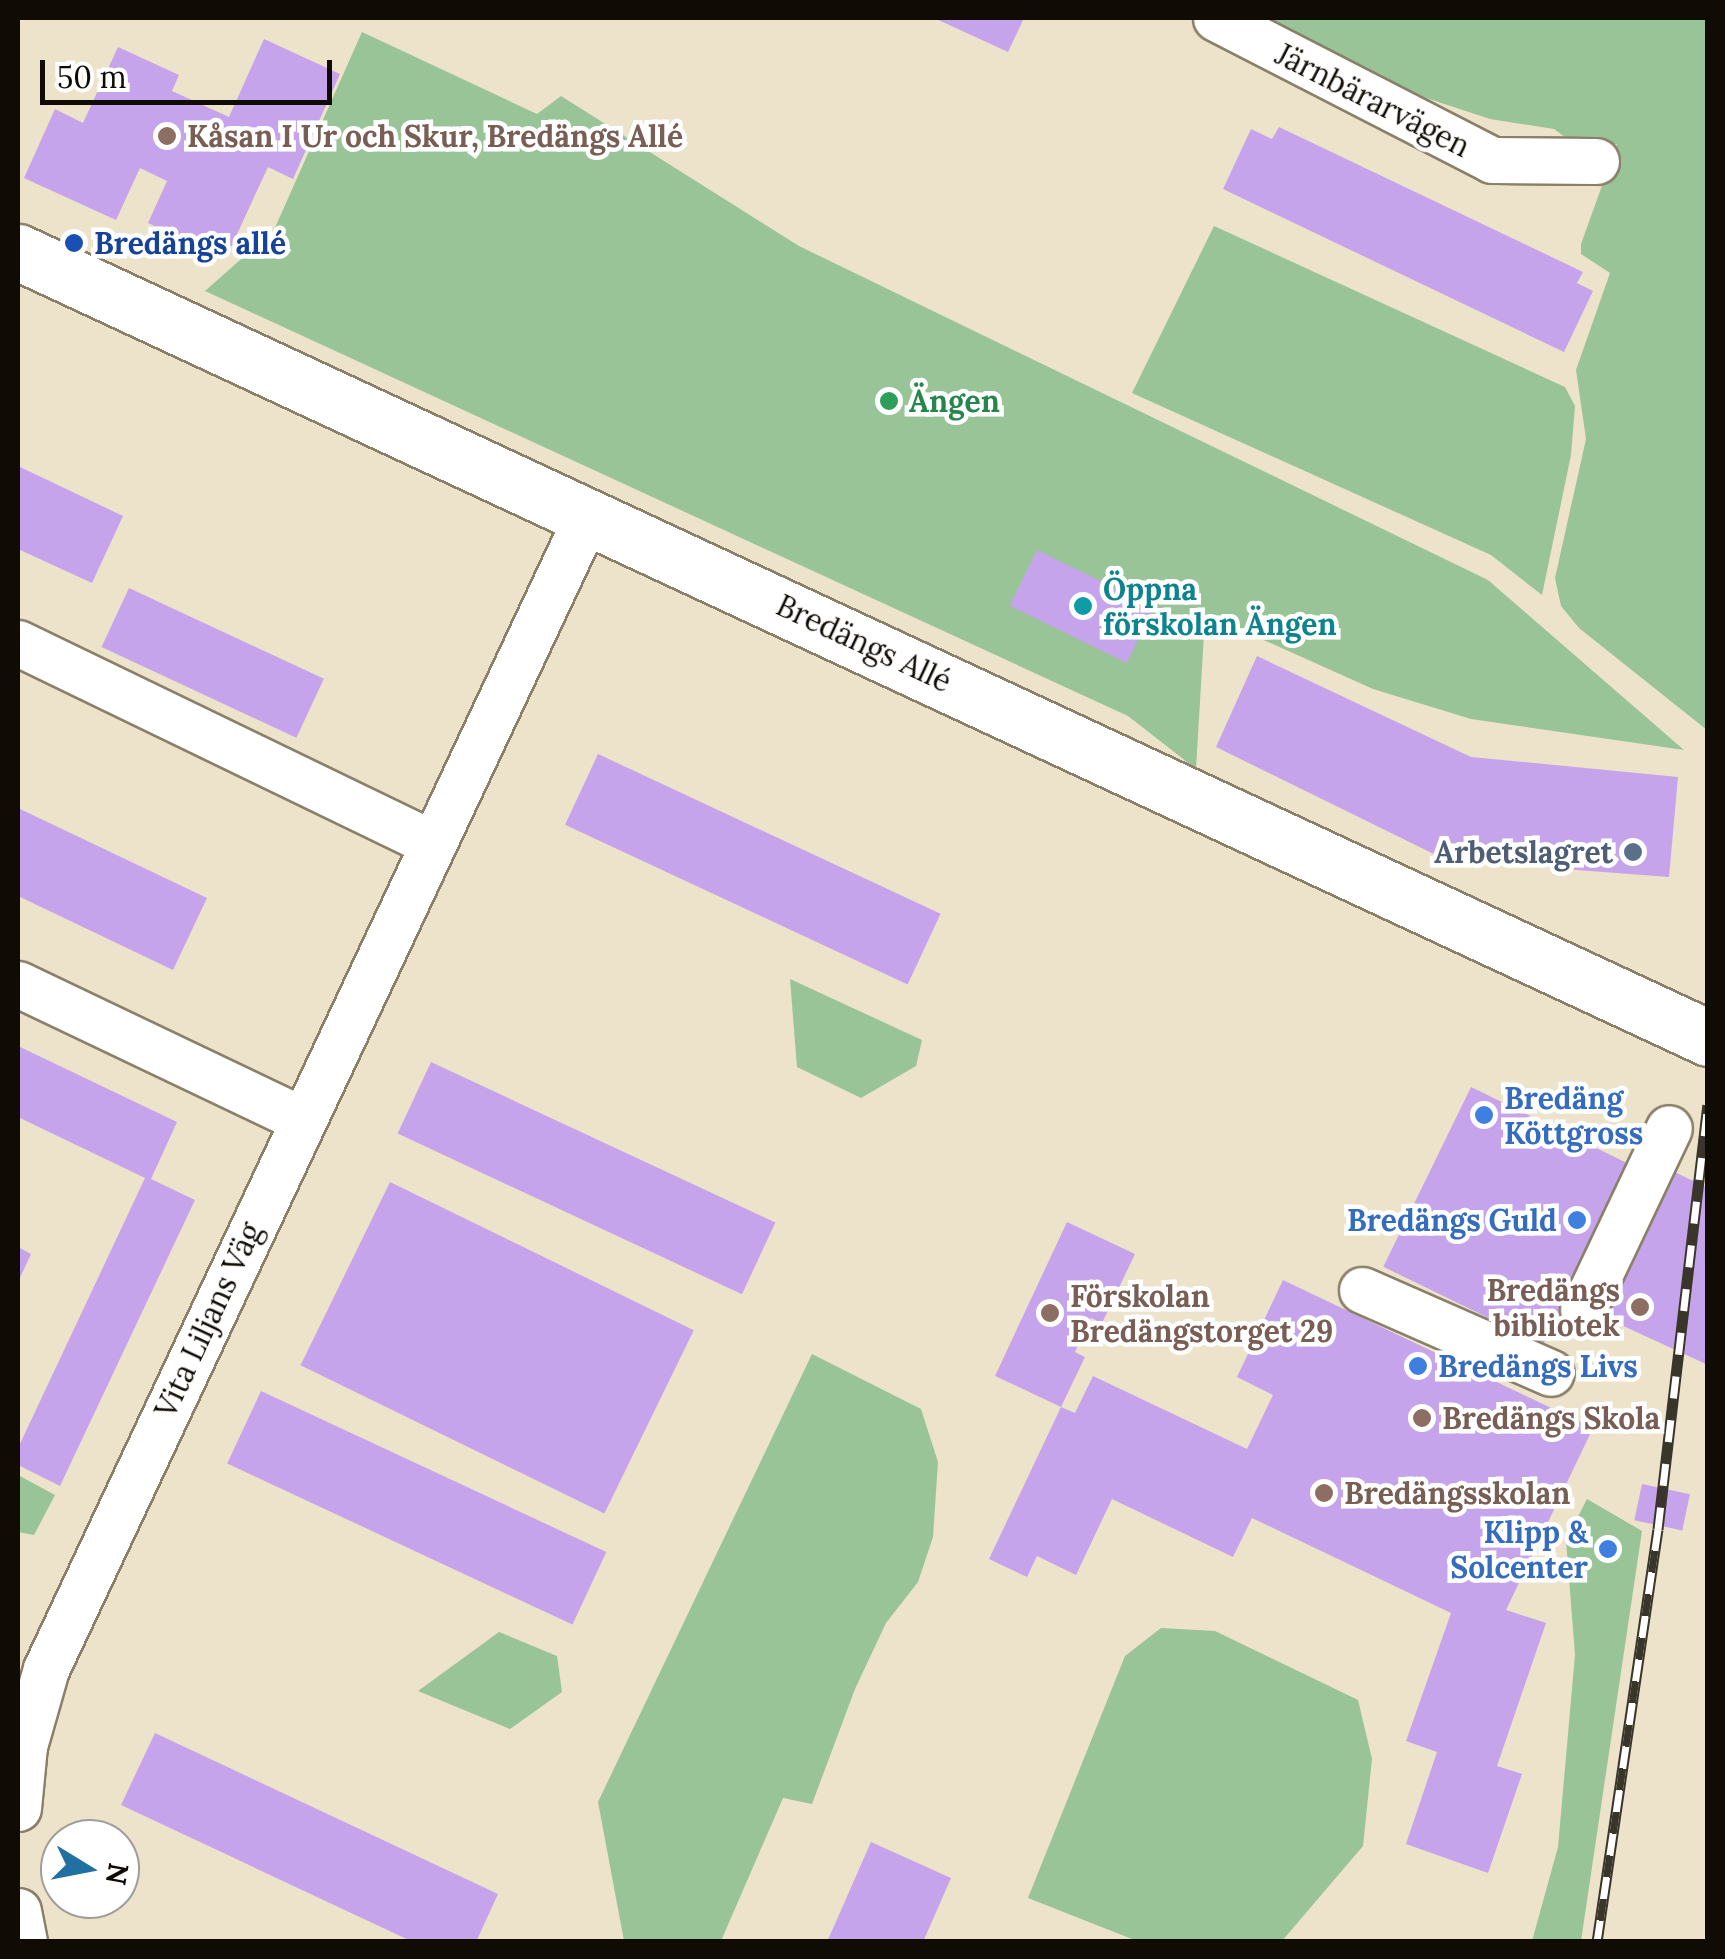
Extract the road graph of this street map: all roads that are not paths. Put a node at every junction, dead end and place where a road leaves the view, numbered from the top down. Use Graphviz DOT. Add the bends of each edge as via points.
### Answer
graph roads {
  1 [pos="1216,18"];
  2 [pos="1596,160"];
  3 [pos="18,252"];
  4 [pos="587,516"];
  5 [pos="18,643"];
  6 [pos="433,844"];
  7 [pos="18,984"];
  8 [pos="1708,1038"];
  9 [pos="302,1120"];
  10 [pos="1669,1128"];
  11 [pos="1362,1290"];
  12 [pos="1582,1309"];
  13 [pos="1551,1373"];
  14 [pos="18,1808"];
  15 [pos="18,1911"];
  16 [pos="24,1942"];
  1 -- 2 [label="street, Järnbärarvägen" via="1492,160"];
  3 -- 4 [label="street, Bredängs Allé"];
  4 -- 6 [label="street, Vita Liljans Väg"];
  4 -- 8 [label="street, Bredängs Allé"];
  5 -- 6 [label="street"];
  6 -- 9 [label="street, Vita Liljans Väg"];
  7 -- 9 [label="street"];
  9 -- 14 [label="street, Vita Liljans Väg" via="46,1669 24,1746"];
  10 -- 12 [label="street"];
  11 -- 13 [label="street"];
  15 -- 16 [label="street"];
}
